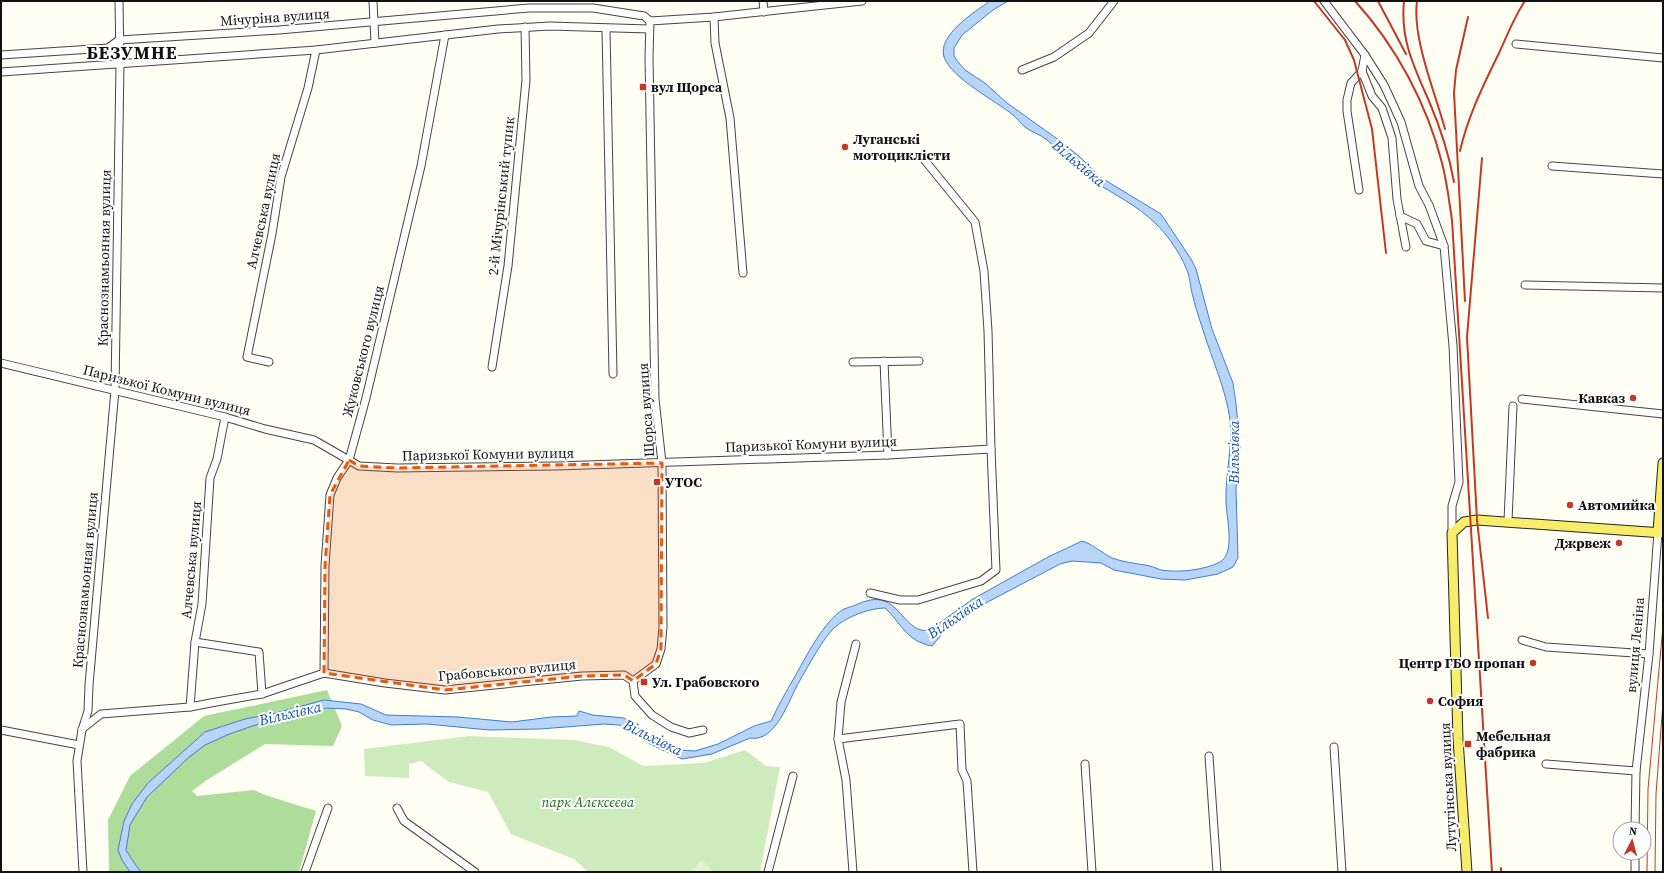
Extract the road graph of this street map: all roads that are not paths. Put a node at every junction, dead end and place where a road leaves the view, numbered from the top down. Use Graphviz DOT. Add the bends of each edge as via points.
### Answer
graph roads {
  1 [pos="119,1"];
  2 [pos="373,1"];
  3 [pos="763,1"];
  4 [pos="862,1"];
  5 [pos="1114,1"];
  6 [pos="1324,1"];
  7 [pos="764,12"];
  8 [pos="714,17"];
  9 [pos="650,21"];
  10 [pos="373,23"];
  11 [pos="526,27"];
  12 [pos="606,28"];
  13 [pos="649,29"];
  14 [pos="445,35"];
  15 [pos="119,40"];
  16 [pos="375,43"];
  17 [pos="1516,44"];
  18 [pos="316,50"];
  19 [pos="1365,55"];
  20 [pos="1,56"];
  21 [pos="1663,58"];
  22 [pos="120,63"];
  23 [pos="1022,70"];
  24 [pos="1,72"];
  25 [pos="1362,72"];
  26 [pos="922,157"];
  27 [pos="1552,166"];
  28 [pos="1663,174"];
  29 [pos="1359,190"];
  30 [pos="1400,216"];
  31 [pos="1444,246"];
  32 [pos="1406,247"];
  33 [pos="743,273"];
  34 [pos="1525,286"];
  35 [pos="1663,288"];
  36 [pos="884,361"];
  37 [pos="919,361"];
  38 [pos="269,362"];
  39 [pos="853,362"];
  40 [pos="1,363"];
  41 [pos="492,367"];
  42 [pos="613,374"];
  43 [pos="115,390"];
  44 [pos="1522,399"];
  45 [pos="1513,406"];
  46 [pos="1663,414"];
  47 [pos="225,417"];
  48 [pos="991,449"];
  49 [pos="888,454"];
  50 [pos="349,460"];
  51 [pos="662,463"];
  52 [pos="1663,463"];
  53 [pos="1508,521"];
  54 [pos="1452,533"];
  55 [pos="1661,533"];
  56 [pos="870,593"];
  57 [pos="1522,640"];
  58 [pos="195,642"];
  59 [pos="856,644"];
  60 [pos="1649,654"];
  61 [pos="324,673"];
  62 [pos="633,681"];
  63 [pos="262,694"];
  64 [pos="190,707"];
  65 [pos="1,730"];
  66 [pos="82,730"];
  67 [pos="702,730"];
  68 [pos="838,739"];
  69 [pos="79,745"];
  70 [pos="1334,746"];
  71 [pos="1209,756"];
  72 [pos="1085,764"];
  73 [pos="1546,764"];
  74 [pos="1636,771"];
  75 [pos="793,776"];
  76 [pos="328,808"];
  77 [pos="397,808"];
  78 [pos="1636,821"];
  79 [pos="1635,861"];
  80 [pos="83,872"];
  81 [pos="305,872"];
  82 [pos="475,872"];
  83 [pos="768,872"];
  84 [pos="853,872"];
  85 [pos="973,872"];
  86 [pos="1092,872"];
  87 [pos="1217,872"];
  88 [pos="1342,872"];
  89 [pos="1467,872"];
  90 [pos="1635,872"];
  1 -- 15 [label="street, Краснознамьонная вулиця"];
  2 -- 10 [label="street"];
  3 -- 7 [label="street"];
  4 -- 7 [label="street, Мічуріна вулиця"];
  5 -- 23 [label="street" via="1089,33 1054,57"];
  6 -- 19 [label="street"];
  7 -- 8 [label="street, Мічуріна вулиця"];
  8 -- 9 [label="street, Мічуріна вулиця"];
  8 -- 33 [label="street" via="715,43 730,118"];
  9 -- 10 [label="street, Мічуріна вулиця" via="644,16 593,8 529,8"];
  9 -- 13 [label="street, Щорса вулиця"];
  10 -- 15 [label="street, Мічуріна вулиця"];
  10 -- 16 [label="street"];
  11 -- 12 [label="street"];
  11 -- 14 [label="street"];
  11 -- 41 [label="street, 2-й Мічурінський тупик" via="526,80 508,266"];
  12 -- 13 [label="street"];
  12 -- 42 [label="street"];
  13 -- 51 [label="street, Щорса вулиця" via="656,399"];
  14 -- 16 [label="street"];
  14 -- 50 [label="street, Жуковського вулиця" via="421,166"];
  15 -- 20 [label="street, Мічуріна вулиця" via="108,48"];
  15 -- 22 [label="street, Краснознамьонная вулиця"];
  16 -- 18 [label="street"];
  17 -- 21 [label="street"];
  18 -- 22 [label="street"];
  18 -- 38 [label="street, Алчевська вулиця" via="308,88 281,177 247,357"];
  19 -- 25 [label="street"];
  19 -- 31 [label="street" via="1384,85 1401,122 1419,186"];
  22 -- 24 [label="street"];
  22 -- 43 [label="street, Краснознамьонная вулиця"];
  25 -- 29 [label="street" via="1351,83 1347,100"];
  25 -- 30 [label="street" via="1372,96 1382,108 1392,138"];
  26 -- 48 [label="street" via="975,222 984,271"];
  27 -- 28 [label="street"];
  30 -- 31 [label="street" via="1417,224 1426,241"];
  30 -- 32 [label="street"];
  31 -- 54 [label="street" via="1453,346 1459,482 1452,506"];
  34 -- 35 [label="street"];
  36 -- 37 [label="street"];
  36 -- 39 [label="street"];
  36 -- 49 [label="street"];
  40 -- 43 [label="street, Паризької Комуни вулиця"];
  43 -- 47 [label="street, Паризької Комуни вулиця"];
  43 -- 66 [label="street, Краснознамьонная вулиця" via="88,711"];
  44 -- 46 [label="street"];
  45 -- 53 [label="street"];
  47 -- 50 [label="street, Паризької Комуни вулиця" via="314,440"];
  47 -- 58 [label="street, Алчевська вулиця" via="217,459 210,478 202,604"];
  48 -- 49 [label="street, Паризької Комуни вулиця"];
  48 -- 56 [label="street" via="996,570 981,582 918,600 900,600"];
  49 -- 51 [label="street, Паризької Комуни вулиця"];
  50 -- 51 [label="street, Паризької Комуни вулиця" via="359,466 397,468"];
  50 -- 61 [label="street, Жуковського вулиця" via="330,495 325,566"];
  51 -- 62 [label="street, Щорса вулиця" via="661,649 656,664"];
  52 -- 55 [label="main road, вулиця Леніна"];
  53 -- 54 [label="main road" via="1470,520"];
  53 -- 55 [label="main road"];
  54 -- 89 [label="main road, Лутугінська вулиця" via="1458,739"];
  55 -- 60 [label="street, вулиця Леніна"];
  57 -- 60 [label="street" via="1546,647"];
  58 -- 63 [label="street" via="259,652"];
  58 -- 64 [label="street, Алчевська вулиця"];
  59 -- 68 [label="street" via="841,702"];
  60 -- 74 [label="street, вулиця Леніна"];
  61 -- 62 [label="street, Грабовського вулиця" via="385,684 445,690 582,676 624,675"];
  61 -- 63 [label="street, Грабовського вулиця"];
  62 -- 67 [label="street" via="635,696 652,715 671,727 689,733"];
  63 -- 64 [label="street, Грабовського вулиця"];
  64 -- 66 [label="street, Грабовського вулиця" via="101,714"];
  65 -- 69 [label="street"];
  66 -- 69 [label="street, Краснознамьонная вулиця"];
  68 -- 84 [label="street" via="846,780"];
  68 -- 85 [label="street" via="960,724 962,770 967,781"];
  69 -- 80 [label="street, Краснознамьонная вулиця" via="77,761"];
  70 -- 88 [label="street"];
  71 -- 87 [label="street"];
  72 -- 86 [label="street"];
  73 -- 74 [label="street"];
  74 -- 78 [label="street, вулиця Леніна"];
  75 -- 83 [label="street"];
  76 -- 81 [label="street"];
  77 -- 82 [label="street" via="404,821"];
  79 -- 90 [label="street"];
}
